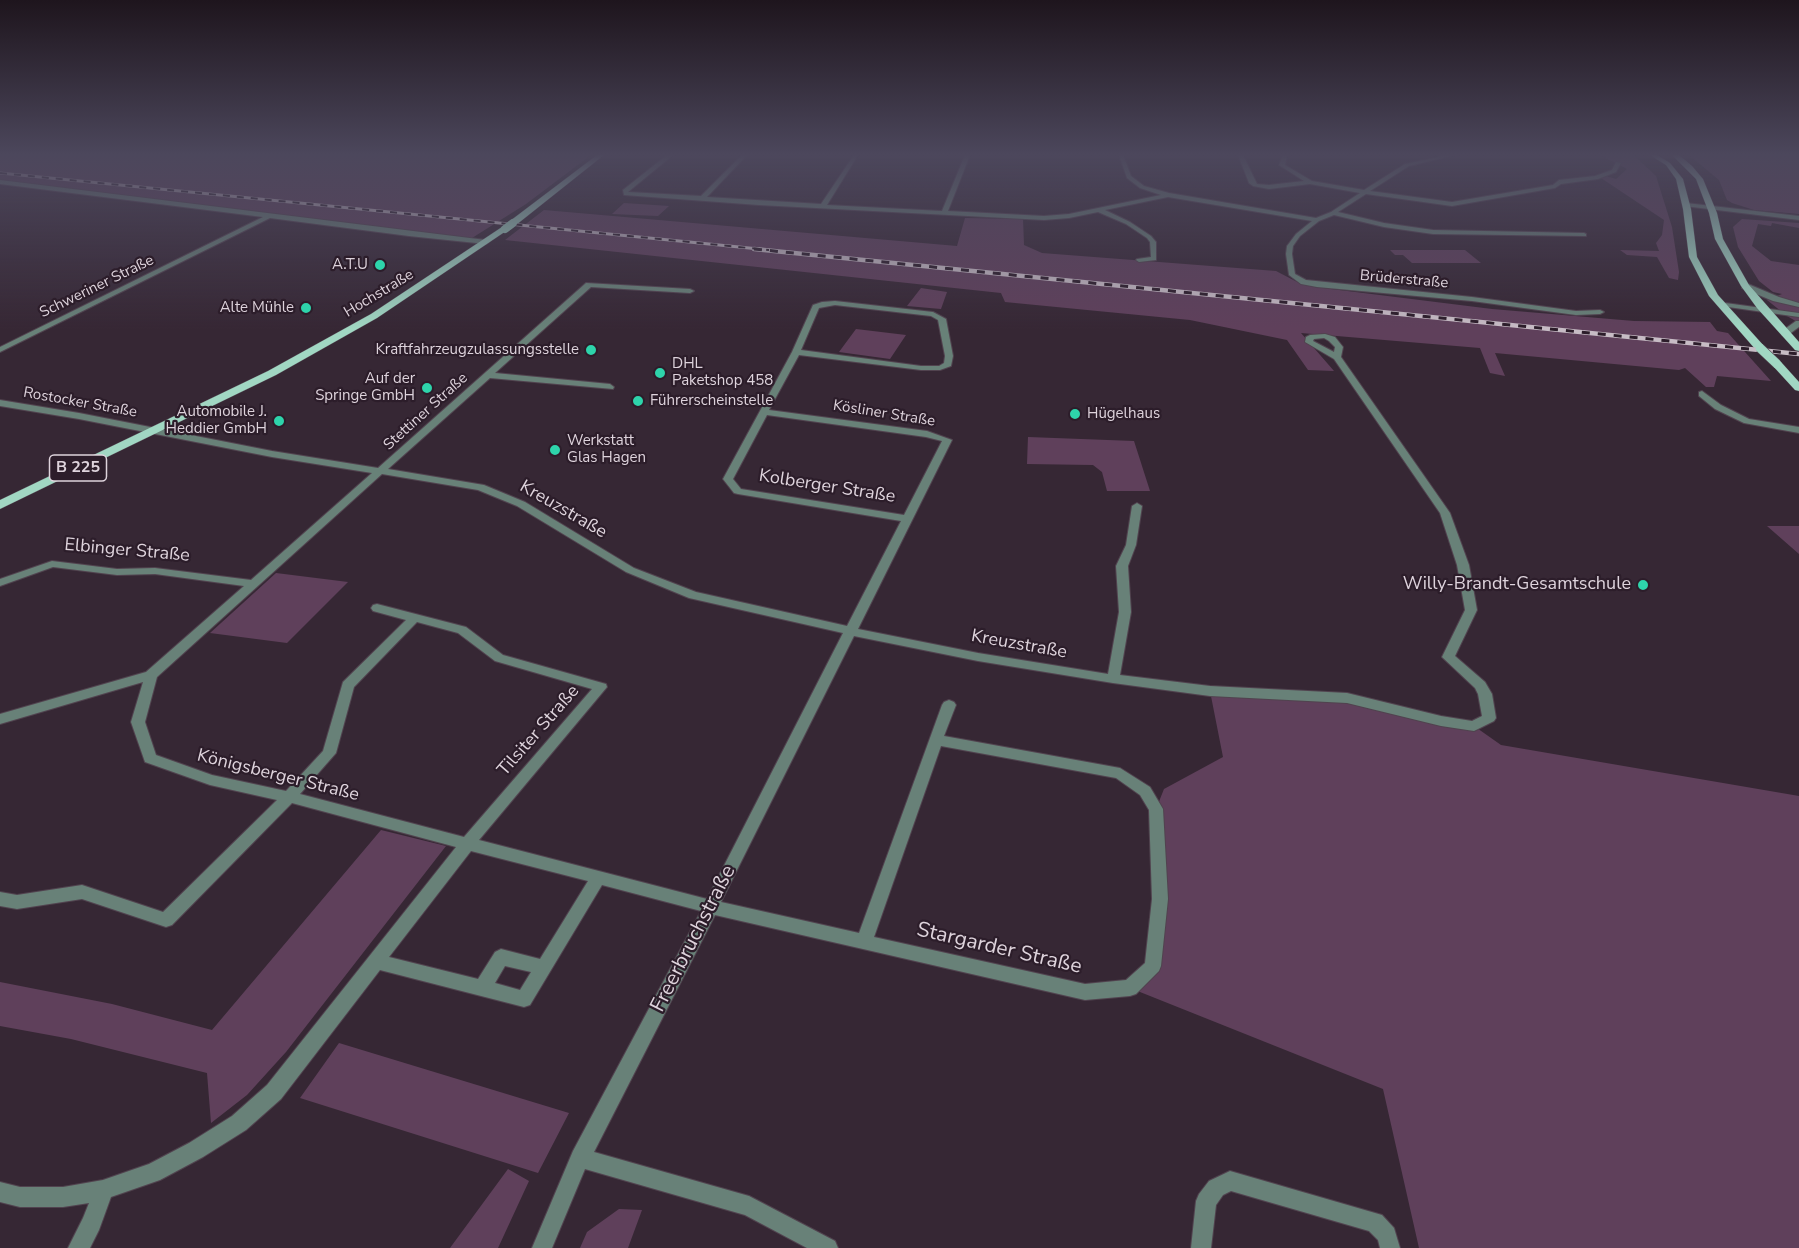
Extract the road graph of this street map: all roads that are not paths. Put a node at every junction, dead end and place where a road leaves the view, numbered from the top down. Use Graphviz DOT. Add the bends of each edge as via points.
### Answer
graph roads {
  1 [pos="248,213"];
  2 [pos="526,213"];
  3 [pos="949,213"];
  4 [pos="1083,213"];
  5 [pos="1105,213"];
  6 [pos="1277,213"];
  7 [pos="1333,213"];
  8 [pos="1334,213"];
  9 [pos="1688,213"];
  10 [pos="1713,213"];
  11 [pos="1734,213"];
  12 [pos="270,216"];
  13 [pos="1317,220"];
  14 [pos="1799,220"];
  15 [pos="1584,235"];
  16 [pos="486,242"];
  17 [pos="1139,260"];
  18 [pos="1745,286"];
  19 [pos="690,291"];
  20 [pos="1721,304"];
  21 [pos="1799,307"];
  22 [pos="1600,312"];
  23 [pos="1766,312"];
  24 [pos="1799,315"];
  25 [pos="1799,323"];
  26 [pos="1785,333"];
  27 [pos="1799,348"];
  28 [pos="0,350"];
  29 [pos="796,352"];
  30 [pos="1336,357"];
  31 [pos="487,375"];
  32 [pos="610,387"];
  33 [pos="1799,388"];
  34 [pos="1702,394"];
  35 [pos="0,403"];
  36 [pos="763,412"];
  37 [pos="1799,430"];
  38 [pos="155,432"];
  39 [pos="383,470"];
  40 [pos="0,505"];
  41 [pos="1137,506"];
  42 [pos="907,519"];
  43 [pos="0,583"];
  44 [pos="254,584"];
  45 [pos="377,608"];
  46 [pos="415,618"];
  47 [pos="850,632"];
  48 [pos="151,675"];
  49 [pos="1113,679"];
  50 [pos="949,705"];
  51 [pos="0,718"];
  52 [pos="936,740"];
  53 [pos="289,797"];
  54 [pos="468,843"];
  55 [pos="599,877"];
  56 [pos="0,899"];
  57 [pos="711,907"];
  58 [pos="864,940"];
  59 [pos="376,961"];
  60 [pos="543,966"];
  61 [pos="482,989"];
  62 [pos="580,1158"];
  63 [pos="103,1190"];
  64 [pos="0,1192"];
  65 [pos="818,1245"];
  66 [pos="78,1248"];
  67 [pos="542,1248"];
  68 [pos="1201,1248"];
  69 [pos="1390,1248"];
  1 -- 12 [label="street"];
  2 -- 16 [label="main road, Hochstraße / B 225, bridge"];
  3 -- 4 [label="street" via="1044,218"];
  5 -- 17 [label="street" via="1154,242 1154,259"];
  6 -- 13 [label="street"];
  7 -- 13 [label="street, Brüderstraße"];
  8 -- 15 [label="street" via="1433,232"];
  9 -- 20 [label="main road" via="1693,257"];
  10 -- 18 [label="main road" via="1719,238"];
  11 -- 14 [label="street"];
  12 -- 16 [label="street"];
  12 -- 28 [label="street, Schweriner Straße"];
  13 -- 22 [label="street, Brüderstraße" via="1290,246 1292,275 1304,282 1576,313"];
  16 -- 38 [label="main road, Hochstraße / B 225" via="374,315"];
  18 -- 21 [label="street"];
  18 -- 23 [label="main road"];
  19 -- 31 [label="street, Stettiner Straße" via="589,285"];
  20 -- 23 [label="street"];
  20 -- 33 [label="main road, bridge"];
  21 -- 23 [label="street"];
  23 -- 24 [label="street"];
  23 -- 26 [label="main road"];
  25 -- 26 [label="street"];
  26 -- 27 [label="main road"];
  29 -- 29 [label="street, Kolberger Straße" via="816,307 835,303 939,315 949,356 948,364 935,368"];
  29 -- 36 [label="street, Kolberger Straße"];
  30 -- 49 [label="street, Kreuzstraße" via="1445,513 1463,565 1472,610 1448,657 1480,685 1488,718 1474,726 1347,698 1210,691"];
  31 -- 32 [label="street, Stettiner Straße"];
  31 -- 39 [label="street, Stettiner Straße"];
  34 -- 37 [label="street" via="1747,421"];
  35 -- 38 [label="street, Rostocker Straße"];
  36 -- 42 [label="street, Kolberger Straße" via="728,479 738,491"];
  36 -- 42 [label="street, Kösliner Straße" via="947,440"];
  38 -- 39 [label="street, Kreuzstraße" via="286,457"];
  38 -- 40 [label="main road, B 225"];
  39 -- 44 [label="street"];
  39 -- 47 [label="street, Kreuzstraße" via="480,487 501,495 630,570 693,595"];
  41 -- 49 [label="street" via="1131,545 1122,566 1125,612"];
  42 -- 47 [label="street, Kolberger Straße"];
  43 -- 44 [label="street, Elbinger Straße" via="52,564 117,572 155,571"];
  44 -- 48 [label="street"];
  45 -- 46 [label="street, Tilsiter Straße"];
  46 -- 53 [label="street" via="348,685 329,753"];
  46 -- 54 [label="street, Tilsiter Straße" via="462,630 499,658 601,687"];
  47 -- 49 [label="street, Kreuzstraße"];
  47 -- 57 [label="street, Freerbruchstraße"];
  48 -- 51 [label="street"];
  48 -- 53 [label="street, Königsberger Straße" via="138,722 150,758 210,780"];
  50 -- 52 [label="street"];
  52 -- 58 [label="street"];
  52 -- 58 [label="street, Stargarder Straße" via="1120,773 1145,791 1156,809 1160,888 1153,966 1130,988 1085,992"];
  53 -- 54 [label="street, Königsberger Straße"];
  53 -- 56 [label="street" via="166,920 82,892 17,902"];
  54 -- 55 [label="street, Königsberger Straße"];
  54 -- 59 [label="street"];
  55 -- 57 [label="street, Königsberger Straße"];
  55 -- 60 [label="street"];
  57 -- 58 [label="street, Stargarder Straße"];
  57 -- 62 [label="street, Freerbruchstraße"];
  59 -- 61 [label="street"];
  59 -- 63 [label="street" via="274,1092 239,1123 153,1173"];
  60 -- 61 [label="street" via="501,957"];
  60 -- 61 [label="street" via="524,999"];
  62 -- 65 [label="street" via="749,1206"];
  62 -- 67 [label="street, Freerbruchstraße"];
  63 -- 64 [label="street" via="63,1197 21,1197"];
  63 -- 66 [label="street"];
  68 -- 69 [label="street" via="1206,1201 1216,1188 1230,1181 1375,1222 1387,1235"];
}
